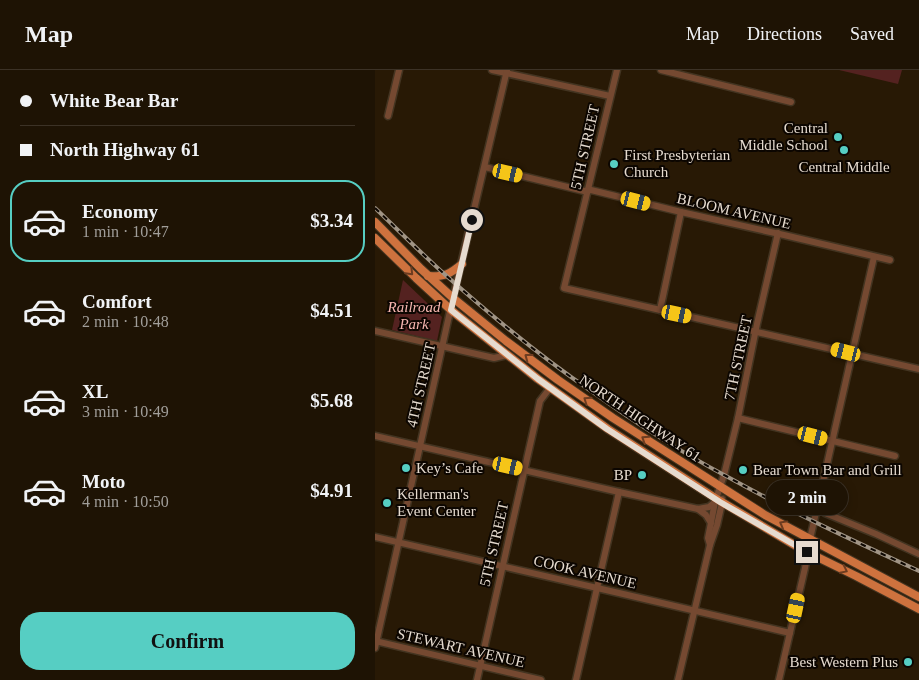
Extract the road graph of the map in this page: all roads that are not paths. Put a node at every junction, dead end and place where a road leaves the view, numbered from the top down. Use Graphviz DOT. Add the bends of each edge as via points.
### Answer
graph roads {
  1 [pos="399,70"];
  2 [pos="492,70"];
  3 [pos="617,70"];
  4 [pos="661,70"];
  5 [pos="506,72"];
  6 [pos="610,96"];
  7 [pos="791,102"];
  8 [pos="388,116"];
  9 [pos="485,167"];
  10 [pos="587,190"];
  11 [pos="681,212"];
  12 [pos="375,222"];
  13 [pos="378,228"];
  14 [pos="778,233"];
  15 [pos="375,238"];
  16 [pos="375,246"];
  17 [pos="385,247"];
  18 [pos="874,257"];
  19 [pos="890,260"];
  20 [pos="462,264"];
  21 [pos="429,276"];
  22 [pos="453,298"];
  23 [pos="451,310"];
  24 [pos="660,310"];
  25 [pos="375,331"];
  26 [pos="755,331"];
  27 [pos="443,347"];
  28 [pos="851,353"];
  29 [pos="507,355"];
  30 [pos="919,369"];
  31 [pos="567,386"];
  32 [pos="550,388"];
  33 [pos="737,418"];
  34 [pos="375,436"];
  35 [pos="832,441"];
  36 [pos="421,447"];
  37 [pos="895,456"];
  38 [pos="524,470"];
  39 [pos="720,487"];
  40 [pos="619,492"];
  41 [pos="718,501"];
  42 [pos="817,505"];
  43 [pos="698,509"];
  44 [pos="711,523"];
  45 [pos="375,537"];
  46 [pos="810,539"];
  47 [pos="399,542"];
  48 [pos="710,545"];
  49 [pos="807,552"];
  50 [pos="919,554"];
  51 [pos="503,566"];
  52 [pos="597,589"];
  53 [pos="919,596"];
  54 [pos="919,608"];
  55 [pos="694,610"];
  56 [pos="790,633"];
  57 [pos="375,643"];
  58 [pos="480,665"];
  59 [pos="477,680"];
  60 [pos="541,680"];
  61 [pos="577,680"];
  62 [pos="678,680"];
  63 [pos="779,680"];
  1 -- 8 [label="street"];
  2 -- 5 [label="street"];
  3 -- 6 [label="street, 5TH STREET"];
  4 -- 7 [label="street"];
  5 -- 6 [label="street"];
  5 -- 9 [label="street, 4TH STREET"];
  6 -- 10 [label="street, 5TH STREET"];
  9 -- 10 [label="street, BLOOM AVENUE"];
  9 -- 20 [label="street, 4TH STREET"];
  10 -- 11 [label="street, BLOOM AVENUE"];
  10 -- 24 [label="street, 5TH STREET" via="564,288"];
  11 -- 14 [label="street, BLOOM AVENUE"];
  11 -- 24 [label="street"];
  12 -- 13 [label="main road, NORTH HIGHWAY 61"];
  13 -- 21 [label="main road, NORTH HIGHWAY 61"];
  14 -- 18 [label="street, BLOOM AVENUE"];
  14 -- 26 [label="street, 7TH STREET"];
  15 -- 17 [label="main road, NORTH HIGHWAY 61"];
  16 -- 17 [label="street"];
  17 -- 23 [label="main road, NORTH HIGHWAY 61, one-way"];
  18 -- 19 [label="street, BLOOM AVENUE"];
  18 -- 28 [label="street"];
  20 -- 21 [label="main road" via="449,274"];
  20 -- 22 [label="street, 4TH STREET"];
  21 -- 22 [label="main road, NORTH HIGHWAY 61"];
  22 -- 23 [label="street, 4TH STREET"];
  31 -- 22 [label="main road, NORTH HIGHWAY 61, one-way"];
  23 -- 27 [label="street, 4TH STREET"];
  23 -- 29 [label="main road, NORTH HIGHWAY 61"];
  24 -- 26 [label="street"];
  25 -- 27 [label="street"];
  26 -- 28 [label="street"];
  26 -- 33 [label="street, 7TH STREET"];
  27 -- 29 [label="street" via="494,358"];
  27 -- 36 [label="street, 4TH STREET"];
  28 -- 30 [label="street"];
  28 -- 35 [label="street"];
  29 -- 32 [label="main road, NORTH HIGHWAY 61"];
  31 -- 32 [label="main road" via="554,384"];
  39 -- 31 [label="main road, NORTH HIGHWAY 61, one-way"];
  32 -- 38 [label="street, 5TH STREET" via="540,401"];
  32 -- 41 [label="main road, NORTH HIGHWAY 61"];
  33 -- 35 [label="street"];
  33 -- 39 [label="street, 7TH STREET"];
  34 -- 36 [label="street"];
  35 -- 37 [label="street"];
  35 -- 42 [label="street"];
  36 -- 38 [label="street"];
  36 -- 47 [label="street, 4TH STREET"];
  38 -- 40 [label="street"];
  38 -- 51 [label="street, 5TH STREET"];
  39 -- 41 [label="street, 7TH STREET"];
  46 -- 39 [label="main road, NORTH HIGHWAY 61, one-way"];
  40 -- 43 [label="street"];
  40 -- 52 [label="street"];
  41 -- 43 [label="street"];
  41 -- 44 [label="street, 7TH STREET"];
  41 -- 48 [label="street, 7TH STREET" via="717,525"];
  41 -- 49 [label="main road, NORTH HIGHWAY 61"];
  42 -- 46 [label="street"];
  42 -- 50 [label="street" via="825,513"];
  43 -- 44 [label="street"];
  44 -- 48 [label="street, 7TH STREET"];
  45 -- 47 [label="street, COOK AVENUE"];
  46 -- 49 [label="street"];
  46 -- 53 [label="main road, NORTH HIGHWAY 61"];
  47 -- 51 [label="street, COOK AVENUE"];
  47 -- 57 [label="street, 4TH STREET"];
  48 -- 55 [label="street, 7TH STREET"];
  49 -- 54 [label="main road, NORTH HIGHWAY 61, one-way"];
  49 -- 56 [label="street"];
  51 -- 52 [label="street, COOK AVENUE"];
  51 -- 58 [label="street, 5TH STREET"];
  52 -- 55 [label="street, COOK AVENUE"];
  52 -- 61 [label="street"];
  55 -- 56 [label="street, COOK AVENUE"];
  55 -- 62 [label="street, 7TH STREET"];
  56 -- 63 [label="street"];
  57 -- 58 [label="street, STEWART AVENUE"];
  58 -- 59 [label="street, 5TH STREET"];
  58 -- 60 [label="street, STEWART AVENUE"];
}
